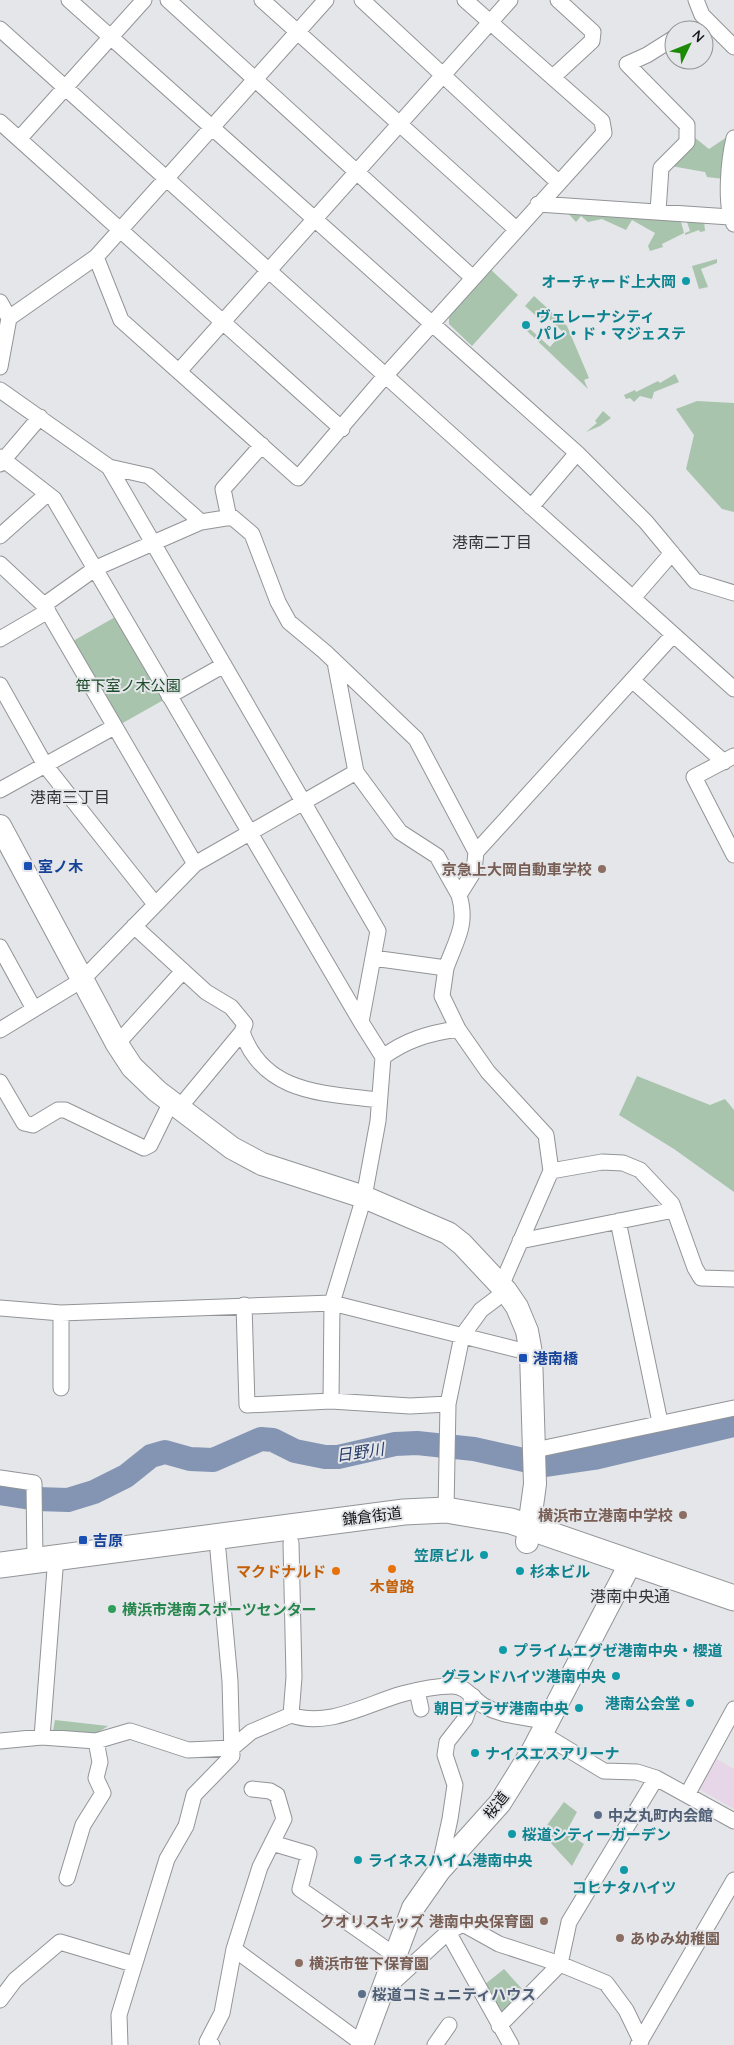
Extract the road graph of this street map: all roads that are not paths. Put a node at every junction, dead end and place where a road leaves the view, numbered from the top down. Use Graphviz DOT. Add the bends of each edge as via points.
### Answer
graph roads {
  1 [pos="69,0"];
  2 [pos="144,0"];
  3 [pos="168,0"];
  4 [pos="262,0"];
  5 [pos="326,0"];
  6 [pos="362,0"];
  7 [pos="466,0"];
  8 [pos="510,0"];
  9 [pos="558,0"];
  10 [pos="696,0"];
  11 [pos="704,20"];
  12 [pos="490,22"];
  13 [pos="0,29"];
  14 [pos="298,32"];
  15 [pos="714,33"];
  16 [pos="111,37"];
  17 [pos="664,44"];
  18 [pos="734,47"];
  19 [pos="443,76"];
  20 [pos="553,77"];
  21 [pos="255,79"];
  22 [pos="65,88"];
  23 [pos="0,122"];
  24 [pos="400,124"];
  25 [pos="212,128"];
  26 [pos="734,138"];
  27 [pos="18,139"];
  28 [pos="357,172"];
  29 [pos="166,178"];
  30 [pos="559,183"];
  31 [pos="538,204"];
  32 [pos="658,210"];
  33 [pos="314,220"];
  34 [pos="732,220"];
  35 [pos="516,229"];
  36 [pos="120,230"];
  37 [pos="96,257"];
  38 [pos="268,271"];
  39 [pos="473,278"];
  40 [pos="0,302"];
  41 [pos="8,318"];
  42 [pos="223,322"];
  43 [pos="433,323"];
  44 [pos="2,344"];
  45 [pos="0,367"];
  46 [pos="180,370"];
  47 [pos="385,376"];
  48 [pos="0,390"];
  49 [pos="40,417"];
  50 [pos="342,429"];
  51 [pos="262,445"];
  52 [pos="578,453"];
  53 [pos="2,460"];
  54 [pos="110,467"];
  55 [pos="47,494"];
  56 [pos="531,507"];
  57 [pos="230,518"];
  58 [pos="201,522"];
  59 [pos="0,536"];
  60 [pos="155,542"];
  61 [pos="672,553"];
  62 [pos="0,564"];
  63 [pos="96,568"];
  64 [pos="734,593"];
  65 [pos="633,598"];
  66 [pos="46,608"];
  67 [pos="673,635"];
  68 [pos="0,639"];
  69 [pos="335,662"];
  70 [pos="224,666"];
  71 [pos="632,680"];
  72 [pos="0,686"];
  73 [pos="734,689"];
  74 [pos="169,696"];
  75 [pos="114,727"];
  76 [pos="729,759"];
  77 [pos="45,765"];
  78 [pos="356,772"];
  79 [pos="0,790"];
  80 [pos="304,801"];
  81 [pos="0,826"];
  82 [pos="249,832"];
  83 [pos="476,852"];
  84 [pos="734,855"];
  85 [pos="195,864"];
  86 [pos="459,895"];
  87 [pos="155,904"];
  88 [pos="134,926"];
  89 [pos="0,947"];
  90 [pos="373,958"];
  91 [pos="446,968"];
  92 [pos="183,971"];
  93 [pos="82,980"];
  94 [pos="34,1009"];
  95 [pos="361,1022"];
  96 [pos="458,1029"];
  97 [pos="0,1030"];
  98 [pos="242,1032"];
  99 [pos="117,1044"];
  100 [pos="383,1057"];
  101 [pos="0,1082"];
  102 [pos="379,1100"];
  103 [pos="175,1105"];
  104 [pos="551,1171"];
  105 [pos="364,1197"];
  106 [pos="674,1210"];
  107 [pos="618,1221"];
  108 [pos="520,1241"];
  109 [pos="734,1279"];
  110 [pos="503,1289"];
  111 [pos="332,1303"];
  112 [pos="244,1305"];
  113 [pos="0,1308"];
  114 [pos="61,1313"];
  115 [pos="462,1336"];
  116 [pos="531,1353"];
  117 [pos="61,1388"];
  118 [pos="331,1402"];
  119 [pos="448,1404"];
  120 [pos="734,1408"];
  121 [pos="660,1422"];
  122 [pos="535,1452"];
  123 [pos="0,1478"];
  124 [pos="446,1510"];
  125 [pos="529,1535"];
  126 [pos="291,1543"];
  127 [pos="218,1551"];
  128 [pos="0,1565"];
  129 [pos="45,1565"];
  130 [pos="629,1568"];
  131 [pos="0,1577"];
  132 [pos="734,1598"];
  133 [pos="734,1612"];
  134 [pos="417,1691"];
  135 [pos="473,1696"];
  136 [pos="421,1709"];
  137 [pos="734,1709"];
  138 [pos="292,1715"];
  139 [pos="544,1727"];
  140 [pos="42,1738"];
  141 [pos="0,1741"];
  142 [pos="96,1741"];
  143 [pos="232,1748"];
  144 [pos="656,1778"];
  145 [pos="252,1789"];
  146 [pos="687,1795"];
  147 [pos="734,1821"];
  148 [pos="272,1843"];
  149 [pos="438,1871"];
  150 [pos="67,1878"];
  151 [pos="734,1880"];
  152 [pos="448,1932"];
  153 [pos="234,1949"];
  154 [pos="396,1956"];
  155 [pos="133,1964"];
  156 [pos="560,1964"];
  157 [pos="383,1991"];
  158 [pos="0,2000"];
  159 [pos="450,2025"];
  160 [pos="499,2026"];
  161 [pos="640,2043"];
  162 [pos="120,2045"];
  163 [pos="212,2045"];
  164 [pos="362,2045"];
  165 [pos="434,2045"];
  166 [pos="511,2045"];
  1 -- 16 [label="street"];
  2 -- 16 [label="street"];
  3 -- 21 [label="street"];
  4 -- 14 [label="street"];
  5 -- 14 [label="street"];
  6 -- 19 [label="street"];
  7 -- 12 [label="street"];
  8 -- 12 [label="street"];
  9 -- 20 [label="street" via="593,32 592,41"];
  10 -- 11 [label="street"];
  12 -- 19 [label="street"];
  12 -- 20 [label="street"];
  13 -- 22 [label="street"];
  14 -- 21 [label="street"];
  14 -- 24 [label="street"];
  15 -- 18 [label="street"];
  16 -- 22 [label="street"];
  16 -- 25 [label="street"];
  17 -- 32 [label="street" via="627,64 687,125 687,142 661,168"];
  19 -- 24 [label="street"];
  19 -- 30 [label="street"];
  20 -- 30 [label="street" via="602,121 604,133"];
  21 -- 25 [label="street"];
  21 -- 28 [label="street"];
  22 -- 27 [label="street"];
  22 -- 29 [label="street"];
  23 -- 27 [label="street"];
  24 -- 28 [label="street"];
  24 -- 35 [label="street"];
  25 -- 29 [label="street"];
  25 -- 33 [label="street"];
  26 -- 34 [label="street" via="728,201"];
  27 -- 36 [label="street"];
  28 -- 33 [label="street"];
  28 -- 39 [label="street"];
  29 -- 36 [label="street"];
  29 -- 38 [label="street"];
  30 -- 31 [label="street"];
  31 -- 32 [label="street"];
  31 -- 35 [label="street"];
  32 -- 34 [label="street"];
  33 -- 38 [label="street"];
  33 -- 43 [label="street"];
  35 -- 39 [label="street"];
  36 -- 37 [label="street"];
  36 -- 42 [label="street"];
  37 -- 41 [label="street"];
  37 -- 46 [label="street" via="121,320"];
  38 -- 42 [label="street"];
  38 -- 47 [label="street"];
  39 -- 43 [label="street"];
  40 -- 41 [label="street"];
  41 -- 44 [label="street"];
  42 -- 46 [label="street"];
  42 -- 50 [label="street"];
  43 -- 47 [label="street"];
  43 -- 52 [label="street"];
  44 -- 45 [label="street"];
  46 -- 51 [label="street"];
  47 -- 50 [label="street"];
  47 -- 56 [label="street"];
  48 -- 49 [label="street"];
  49 -- 53 [label="street"];
  49 -- 54 [label="street"];
  50 -- 51 [label="street" via="298,478"];
  51 -- 57 [label="street" via="223,489"];
  52 -- 56 [label="street"];
  52 -- 61 [label="street"];
  53 -- 55 [label="street"];
  54 -- 58 [label="street" via="149,476"];
  54 -- 60 [label="street"];
  55 -- 59 [label="street"];
  55 -- 63 [label="street" via="54,499"];
  56 -- 65 [label="street"];
  57 -- 58 [label="street"];
  57 -- 69 [label="street" via="252,534 289,622"];
  58 -- 60 [label="street"];
  60 -- 63 [label="street"];
  60 -- 70 [label="street"];
  61 -- 64 [label="street" via="695,581"];
  61 -- 65 [label="street"];
  62 -- 66 [label="street"];
  63 -- 66 [label="street"];
  63 -- 74 [label="street"];
  65 -- 67 [label="street"];
  66 -- 68 [label="street"];
  66 -- 75 [label="street"];
  67 -- 71 [label="street"];
  67 -- 73 [label="street"];
  69 -- 78 [label="street"];
  69 -- 83 [label="street" via="416,739"];
  70 -- 74 [label="street"];
  70 -- 80 [label="street"];
  71 -- 76 [label="street"];
  71 -- 83 [label="street"];
  72 -- 77 [label="street"];
  74 -- 82 [label="street"];
  75 -- 77 [label="street"];
  75 -- 85 [label="street"];
  76 -- 84 [label="street" via="694,777"];
  77 -- 79 [label="street"];
  77 -- 87 [label="street"];
  78 -- 80 [label="street"];
  78 -- 86 [label="street" via="400,832 437,856"];
  80 -- 82 [label="street"];
  80 -- 90 [label="street" via="378,931"];
  81 -- 93 [label="street"];
  82 -- 85 [label="street"];
  82 -- 95 [label="street"];
  83 -- 86 [label="street" via="474,871"];
  85 -- 87 [label="street"];
  86 -- 91 [label="street" via="464,912 463,924"];
  87 -- 88 [label="street"];
  88 -- 92 [label="street"];
  88 -- 93 [label="street"];
  89 -- 94 [label="street"];
  90 -- 91 [label="street"];
  90 -- 95 [label="street"];
  91 -- 96 [label="street" via="442,996"];
  92 -- 98 [label="street" via="206,992 231,1007 246,1024"];
  92 -- 99 [label="street"];
  93 -- 94 [label="street"];
  93 -- 99 [label="street"];
  94 -- 97 [label="street"];
  95 -- 100 [label="street"];
  96 -- 100 [label="street" via="434,1032 402,1044"];
  96 -- 104 [label="street" via="488,1072 546,1135"];
  98 -- 102 [label="street" via="248,1049 259,1063 288,1083 314,1091"];
  98 -- 103 [label="street"];
  99 -- 103 [label="street" via="137,1071"];
  100 -- 102 [label="street"];
  101 -- 103 [label="street" via="24,1123 33,1125 58,1110 65,1110 144,1148 150,1145"];
  102 -- 105 [label="street"];
  103 -- 105 [label="street" via="232,1148 262,1164"];
  104 -- 106 [label="street" via="602,1162 623,1162 640,1170"];
  104 -- 108 [label="street"];
  105 -- 110 [label="street" via="448,1233"];
  105 -- 111 [label="street"];
  106 -- 107 [label="street"];
  106 -- 109 [label="street" via="701,1278"];
  107 -- 108 [label="street"];
  107 -- 121 [label="street"];
  108 -- 110 [label="street"];
  110 -- 115 [label="street" via="481,1310"];
  110 -- 116 [label="street" via="518,1307"];
  111 -- 112 [label="street"];
  111 -- 115 [label="street"];
  111 -- 118 [label="street"];
  112 -- 114 [label="street"];
  112 -- 118 [label="street" via="247,1404"];
  113 -- 114 [label="street"];
  114 -- 117 [label="street"];
  115 -- 116 [label="street"];
  115 -- 119 [label="street"];
  116 -- 122 [label="street"];
  118 -- 119 [label="street" via="410,1406"];
  119 -- 124 [label="street"];
  120 -- 121 [label="street"];
  121 -- 122 [label="street"];
  122 -- 125 [label="street"];
  123 -- 129 [label="street" via="34,1483 34,1513"];
  124 -- 125 [label="main road, 鎌倉街道" via="512,1521"];
  124 -- 129 [label="main road, 鎌倉街道" via="384,1515"];
  125 -- 126 [label="main road, 鎌倉街道" via="430,1526 387,1526"];
  125 -- 130 [label="main road, 鎌倉街道"];
  126 -- 127 [label="main road, 鎌倉街道"];
  126 -- 138 [label="street"];
  127 -- 129 [label="main road, 鎌倉街道"];
  127 -- 143 [label="street" via="230,1681"];
  128 -- 129 [label="main road, 鎌倉街道"];
  129 -- 131 [label="main road, 鎌倉街道"];
  129 -- 140 [label="street"];
  130 -- 132 [label="main road, 鎌倉街道"];
  130 -- 133 [label="main road, 鎌倉街道"];
  130 -- 139 [label="street, 桜道"];
  134 -- 135 [label="street" via="452,1686"];
  134 -- 136 [label="street"];
  134 -- 138 [label="street" via="314,1720"];
  135 -- 139 [label="street" via="482,1705 502,1714"];
  135 -- 149 [label="street" via="465,1719 447,1742 445,1755 455,1785"];
  137 -- 146 [label="street"];
  138 -- 143 [label="street" via="251,1732"];
  139 -- 144 [label="street" via="604,1771 637,1772"];
  139 -- 149 [label="street, 桜道" via="500,1803"];
  140 -- 141 [label="street"];
  140 -- 142 [label="street"];
  142 -- 143 [label="street" via="130,1731 188,1750"];
  142 -- 150 [label="street" via="100,1762 96,1778 103,1793 83,1825"];
  143 -- 155 [label="street" via="232,1756 194,1796 186,1826 167,1859"];
  144 -- 146 [label="street"];
  144 -- 156 [label="street" via="569,1922"];
  145 -- 148 [label="street" via="277,1795 284,1819"];
  146 -- 147 [label="street"];
  148 -- 153 [label="street" via="260,1866"];
  148 -- 154 [label="street" via="309,1854 300,1889"];
  149 -- 154 [label="street, 桜道" via="413,1908"];
  151 -- 161 [label="street"];
  152 -- 156 [label="street" via="463,1924 499,1944"];
  152 -- 157 [label="street"];
  152 -- 160 [label="street"];
  153 -- 163 [label="street" via="222,2012 207,2042"];
  153 -- 164 [label="street"];
  154 -- 157 [label="street, 桜道"];
  155 -- 158 [label="street" via="60,1942 16,1980"];
  155 -- 162 [label="street" via="119,2015"];
  156 -- 160 [label="street"];
  156 -- 161 [label="street" via="606,1983 626,2010"];
  157 -- 164 [label="street, 桜道"];
  159 -- 165 [label="street"];
  160 -- 166 [label="street"];
}
